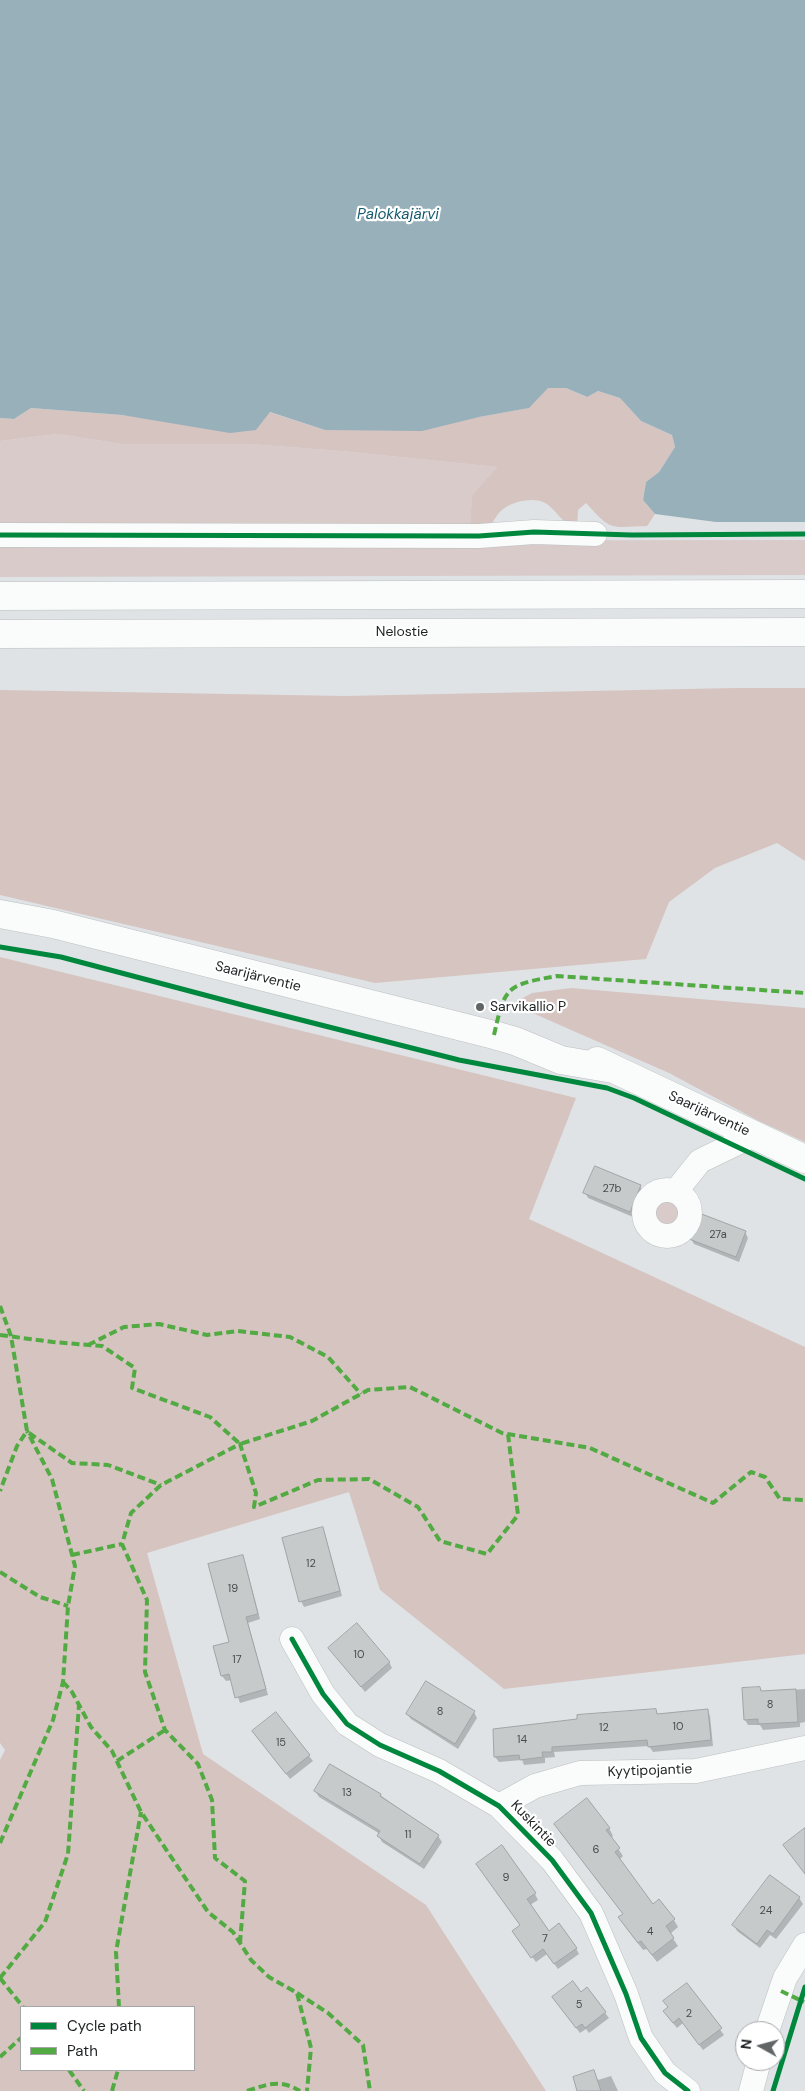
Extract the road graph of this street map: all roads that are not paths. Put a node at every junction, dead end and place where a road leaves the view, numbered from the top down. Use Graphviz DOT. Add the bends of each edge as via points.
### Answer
graph roads {
  1 [pos="595,534"];
  2 [pos="0,535"];
  3 [pos="805,594"];
  4 [pos="0,596"];
  5 [pos="805,632"];
  6 [pos="0,634"];
  7 [pos="0,914"];
  8 [pos="754,1135"];
  9 [pos="805,1159"];
  10 [pos="676,1191"];
  11 [pos="292,1639"];
  12 [pos="805,1748"];
  13 [pos="499,1806"];
  14 [pos="805,1945"];
  15 [pos="770,2021"];
  16 [pos="756,2071"];
  17 [pos="688,2091"];
  18 [pos="751,2091"];
  1 -- 2 [label="street"];
  3 -- 4 [label="main road"];
  5 -- 6 [label="main road, Nelostie"];
  7 -- 8 [label="main road, Saarijärventie" via="53,924 515,1041 561,1060 613,1069"];
  8 -- 9 [label="main road, Saarijärventie"];
  8 -- 10 [label="street" via="700,1160"];
  11 -- 13 [label="street, Kuskintie" via="323,1694 347,1724 380,1745 439,1771"];
  12 -- 13 [label="street, Kyytipojantie" via="696,1770 580,1773 535,1786"];
  13 -- 17 [label="street, Kuskintie" via="552,1860 591,1913 641,2038 665,2073"];
  14 -- 15 [label="street" via="785,1978"];
  16 -- 18 [label="street"];
}
